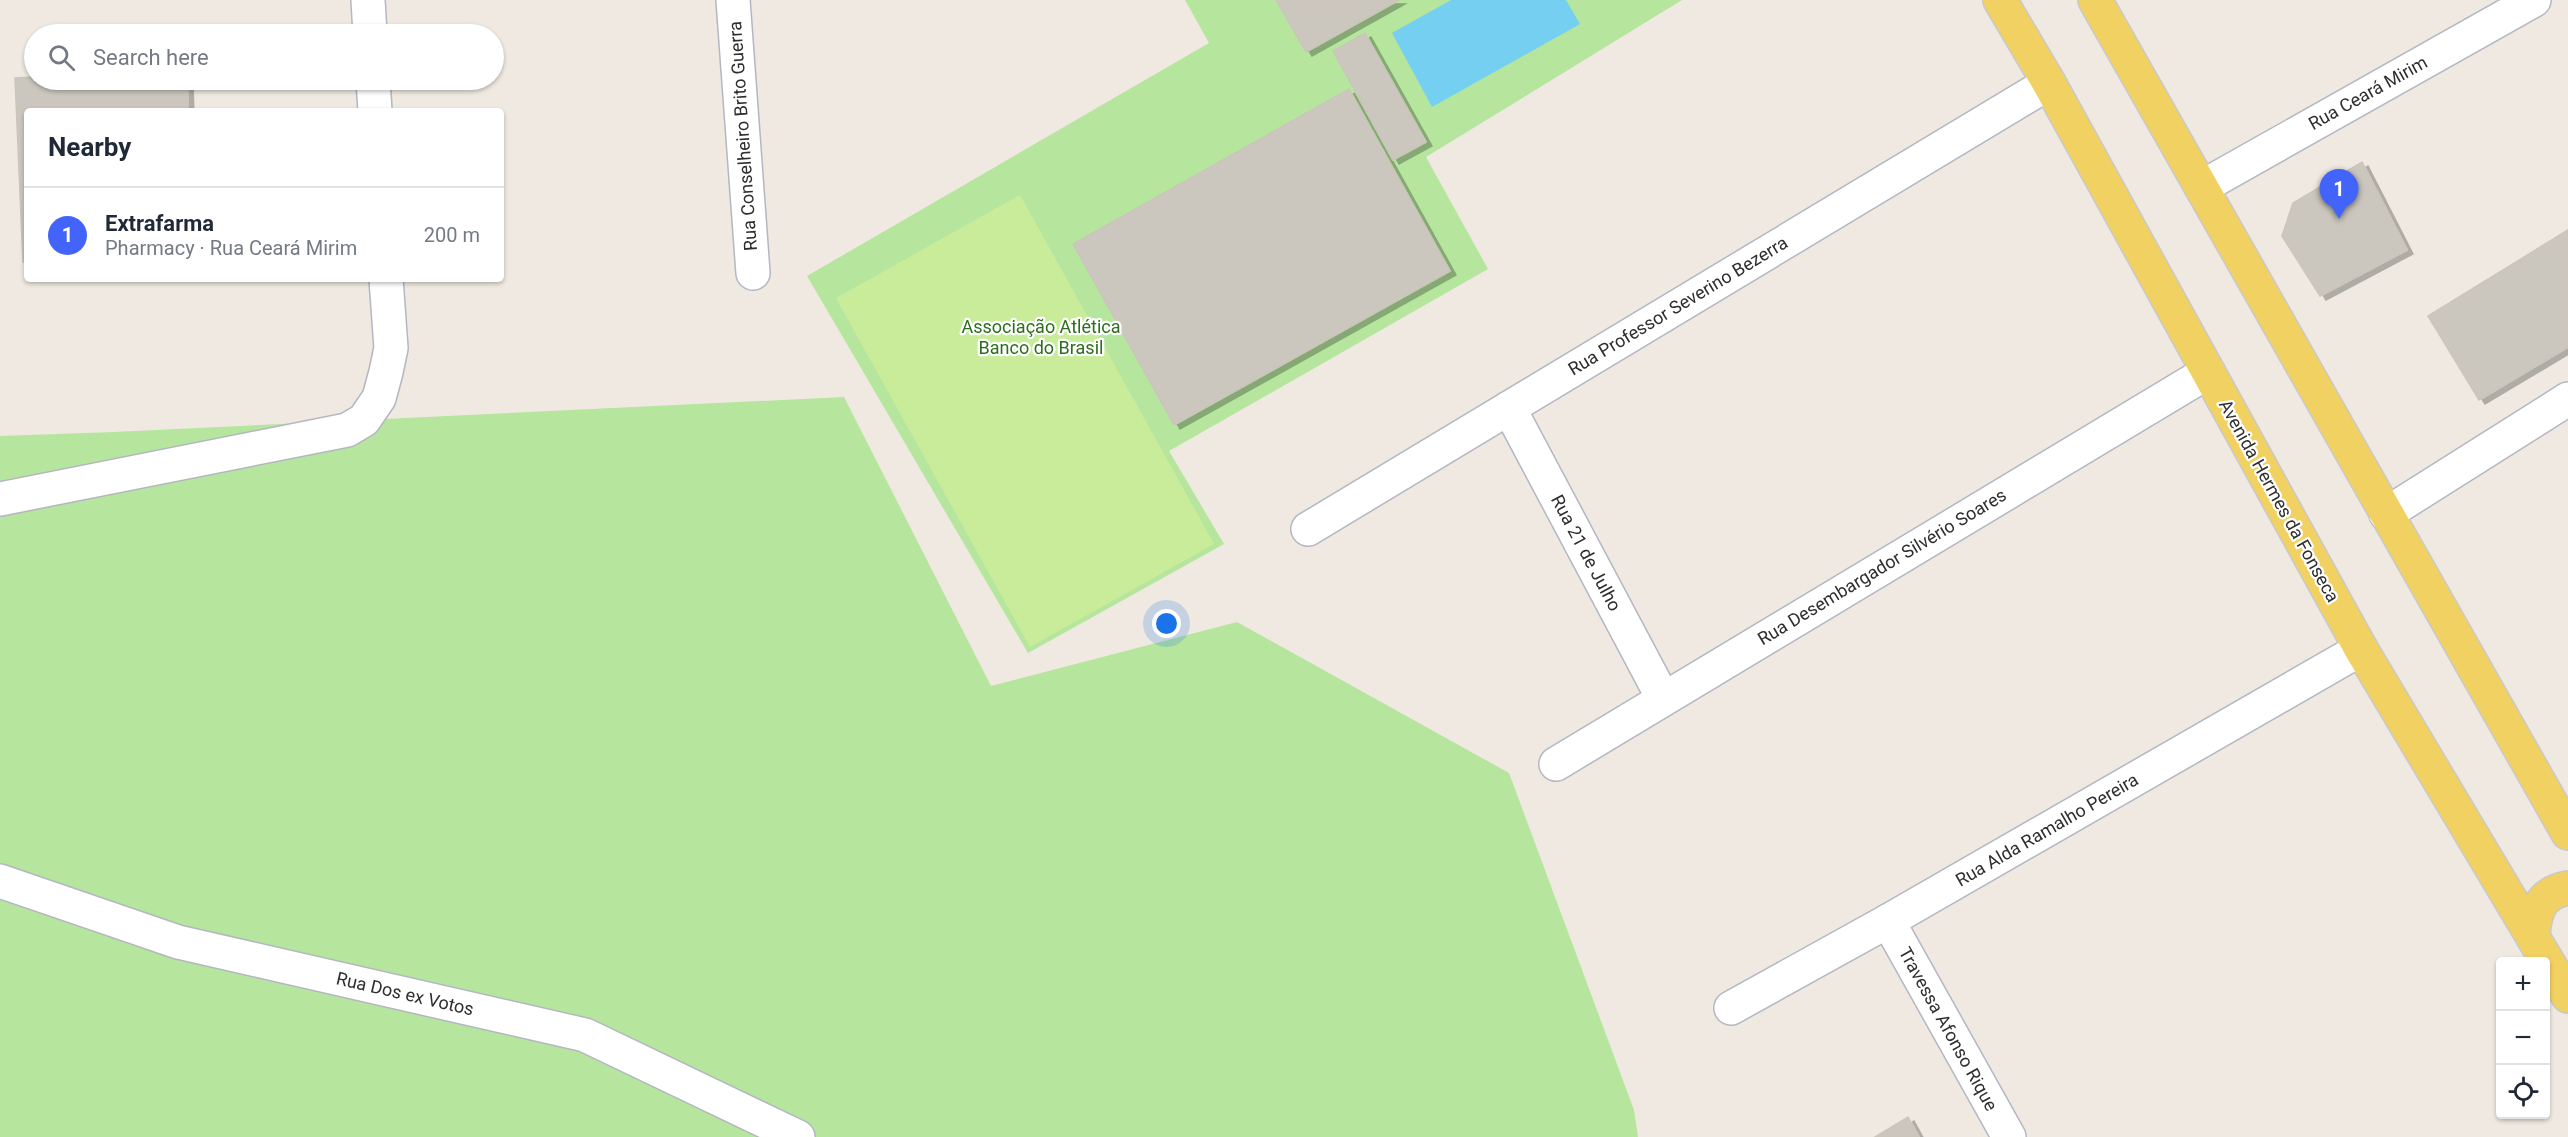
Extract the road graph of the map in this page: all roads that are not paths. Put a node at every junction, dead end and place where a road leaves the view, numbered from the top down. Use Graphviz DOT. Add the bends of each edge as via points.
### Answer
graph roads {
  1 [pos="368,0"];
  2 [pos="733,0"];
  3 [pos="2000,0"];
  4 [pos="2095,0"];
  5 [pos="2534,0"];
  6 [pos="369,24"];
  7 [pos="2049,83"];
  8 [pos="374,90"];
  9 [pos="375,108"];
  10 [pos="2202,187"];
  11 [pos="753,273"];
  12 [pos="386,282"];
  13 [pos="2208,372"];
  14 [pos="2568,399"];
  15 [pos="1509,408"];
  16 [pos="0,499"];
  17 [pos="2386,514"];
  18 [pos="1308,529"];
  19 [pos="2361,649"];
  20 [pos="1663,698"];
  21 [pos="1557,764"];
  22 [pos="2568,833"];
  23 [pos="0,881"];
  24 [pos="2568,888"];
  25 [pos="1888,921"];
  26 [pos="2533,936"];
  27 [pos="2568,996"];
  28 [pos="1731,1008"];
  29 [pos="798,1137"];
  30 [pos="2009,1137"];
  1 -- 6 [label="street"];
  2 -- 11 [label="street, Rua Conselheiro Brito Guerra"];
  3 -- 7 [label="main road, Avenida Hermes da Fonseca"];
  4 -- 10 [label="main road"];
  5 -- 10 [label="street, Rua Ceará Mirim"];
  7 -- 13 [label="main road, Avenida Hermes da Fonseca"];
  7 -- 15 [label="street, Rua Professor Severino Bezerra"];
  8 -- 9 [label="street"];
  10 -- 17 [label="main road"];
  12 -- 16 [label="street" via="391,348 378,398 364,420 346,430"];
  13 -- 19 [label="main road, Avenida Hermes da Fonseca"];
  13 -- 20 [label="street, Rua Desembargador Silvério Soares"];
  14 -- 17 [label="street"];
  15 -- 18 [label="street, Rua Professor Severino Bezerra"];
  15 -- 20 [label="street, Rua 21 de Julho"];
  17 -- 22 [label="main road"];
  19 -- 25 [label="street, Rua Alda Ramalho Pereira"];
  19 -- 26 [label="main road, Avenida Hermes da Fonseca"];
  20 -- 21 [label="street, Rua Desembargador Silvério Soares"];
  23 -- 29 [label="street, Rua Dos ex Votos" via="178,942 585,1035"];
  24 -- 26 [label="main road" via="2544,900 2534,914"];
  25 -- 28 [label="street, Rua Alda Ramalho Pereira"];
  25 -- 30 [label="street, Travessa Afonso Rique"];
  26 -- 27 [label="main road, Avenida Hermes da Fonseca"];
}
